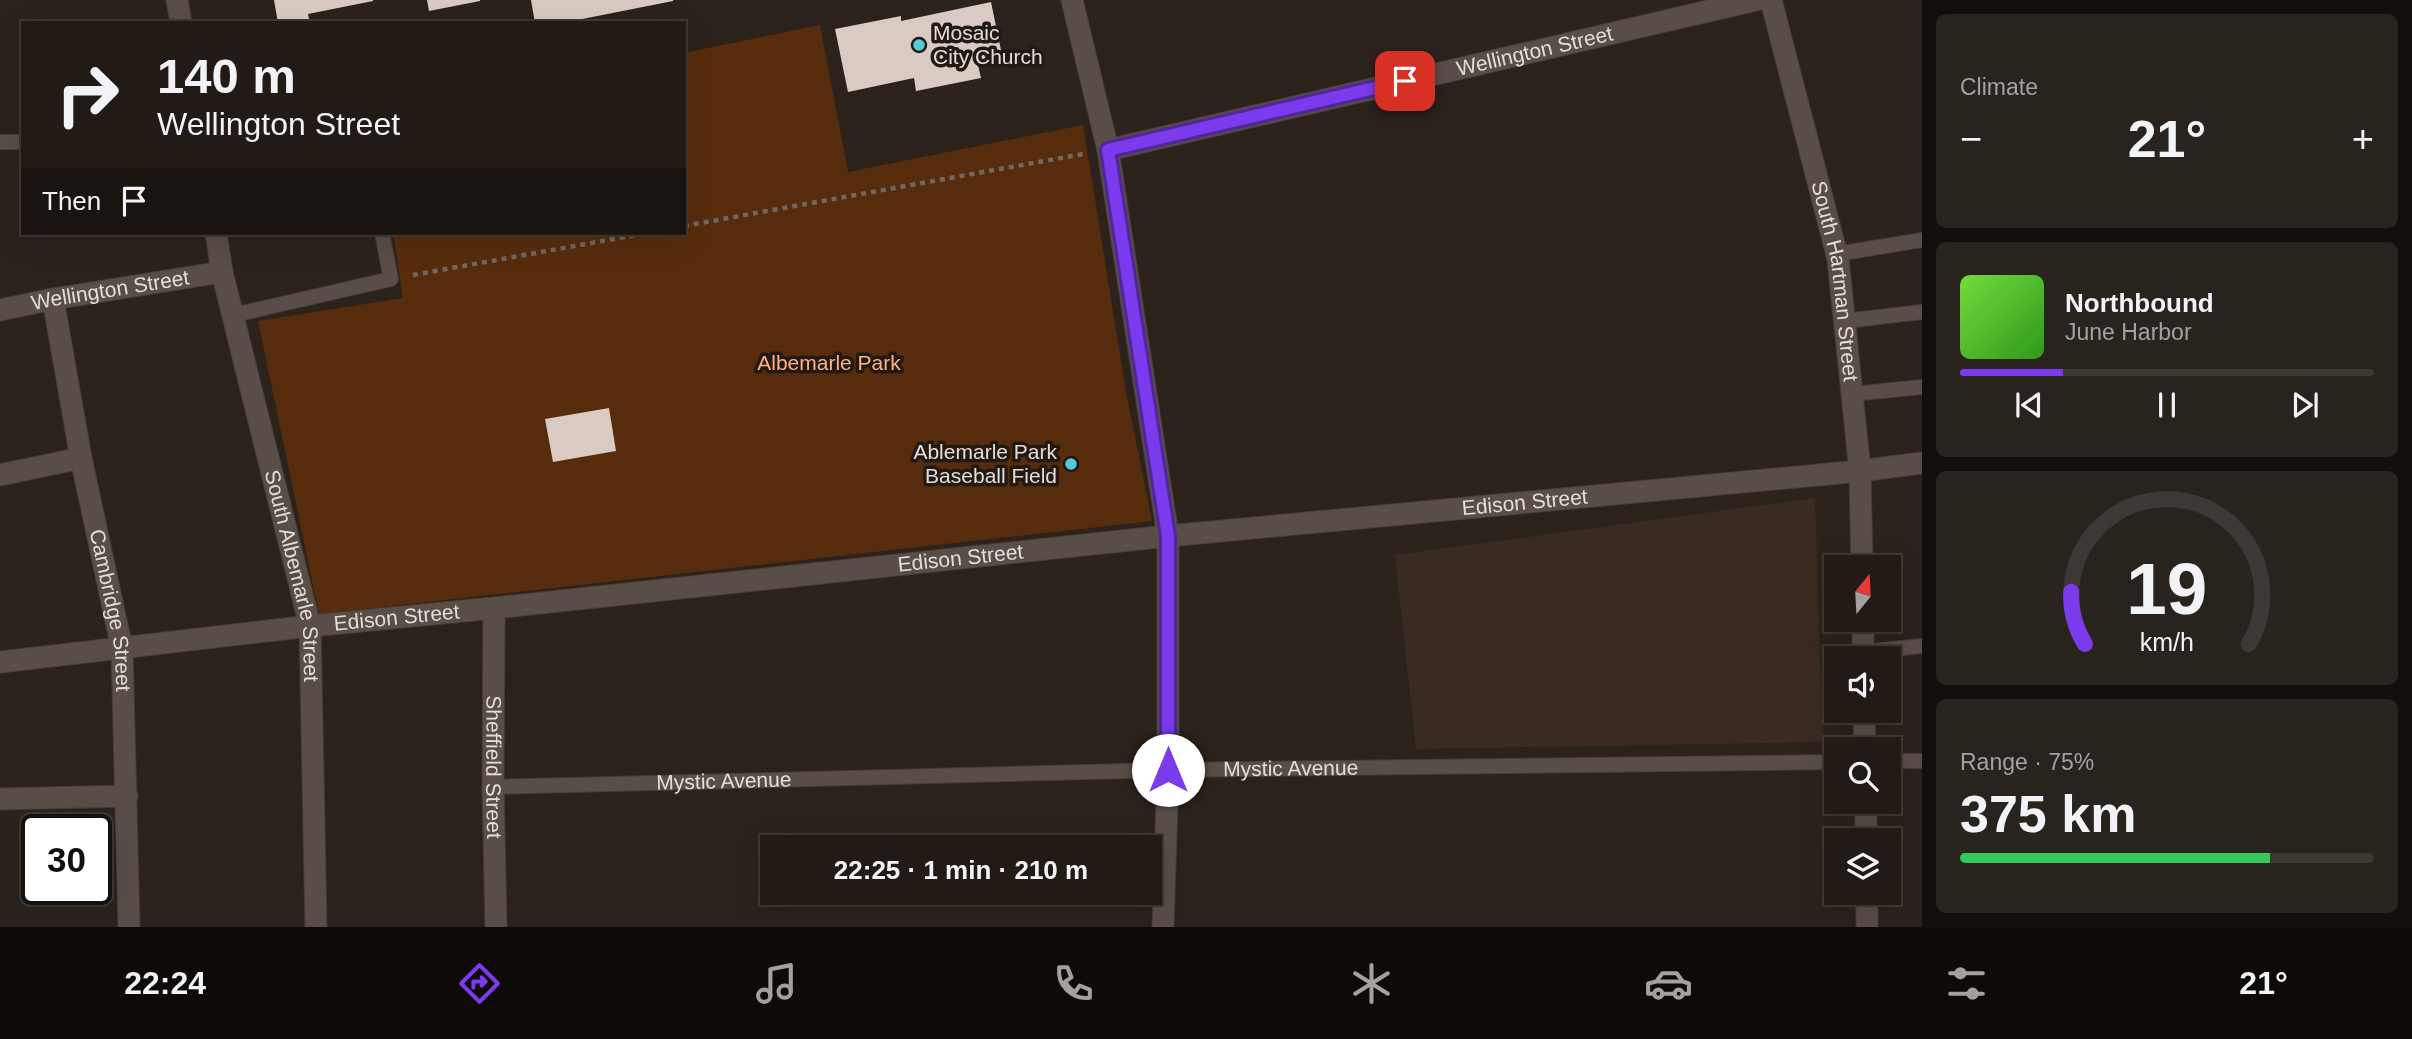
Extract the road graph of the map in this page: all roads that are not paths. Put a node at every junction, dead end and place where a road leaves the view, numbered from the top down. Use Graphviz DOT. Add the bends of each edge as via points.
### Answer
graph roads {
  1 [pos="177,0"];
  2 [pos="1072,0"];
  3 [pos="1756,0"];
  4 [pos="1771,0"];
  5 [pos="181,21"];
  6 [pos="0,142"];
  7 [pos="21,142"];
  8 [pos="1108,150"];
  9 [pos="216,235"];
  10 [pos="382,235"];
  11 [pos="1922,240"];
  12 [pos="1837,254"];
  13 [pos="222,272"];
  14 [pos="53,299"];
  15 [pos="0,310"];
  16 [pos="1922,312"];
  17 [pos="234,315"];
  18 [pos="1845,321"];
  19 [pos="1922,387"];
  20 [pos="1852,394"];
  21 [pos="81,458"];
  22 [pos="1922,463"];
  23 [pos="1860,471"];
  24 [pos="0,475"];
  25 [pos="1168,536"];
  26 [pos="1862,555"];
  27 [pos="494,608"];
  28 [pos="310,626"];
  29 [pos="1922,646"];
  30 [pos="122,649"];
  31 [pos="1901,649"];
  32 [pos="0,662"];
  33 [pos="1901,761"];
  34 [pos="1922,761"];
  35 [pos="1824,762"];
  36 [pos="1168,770"];
  37 [pos="493,786"];
  38 [pos="127,796"];
  39 [pos="0,799"];
  40 [pos="1867,905"];
  41 [pos="130,927"];
  42 [pos="316,927"];
  43 [pos="496,927"];
  44 [pos="1163,927"];
  45 [pos="1867,927"];
  1 -- 5 [label="street"];
  2 -- 8 [label="street"];
  3 -- 8 [label="street, Wellington Street"];
  4 -- 12 [label="street, South Hartman Street"];
  6 -- 7 [label="lane"];
  8 -- 25 [label="street"];
  9 -- 13 [label="street, South Albemarle Street"];
  10 -- 17 [label="lane" via="391,279"];
  11 -- 12 [label="lane"];
  12 -- 18 [label="street, South Hartman Street"];
  13 -- 14 [label="street, Wellington Street"];
  13 -- 17 [label="street, South Albemarle Street"];
  14 -- 15 [label="street, Wellington Street"];
  14 -- 21 [label="street, Cambridge Street"];
  16 -- 18 [label="lane"];
  17 -- 28 [label="street, South Albemarle Street"];
  18 -- 20 [label="street, South Hartman Street"];
  19 -- 20 [label="lane"];
  20 -- 23 [label="street, South Hartman Street"];
  21 -- 24 [label="street"];
  21 -- 30 [label="street, Cambridge Street"];
  22 -- 23 [label="street, Edison Street"];
  23 -- 25 [label="street, Edison Street"];
  23 -- 26 [label="street, South Hartman Street"];
  25 -- 27 [label="street, Edison Street"];
  25 -- 36 [label="street"];
  27 -- 28 [label="street, Edison Street"];
  27 -- 37 [label="street, Sheffield Street"];
  28 -- 30 [label="street, Edison Street"];
  28 -- 42 [label="street, South Albemarle Street"];
  29 -- 31 [label="lane"];
  30 -- 32 [label="street, Edison Street"];
  30 -- 38 [label="street, Cambridge Street"];
  33 -- 34 [label="lane"];
  35 -- 36 [label="lane, Mystic Avenue"];
  36 -- 37 [label="lane, Mystic Avenue"];
  36 -- 44 [label="street"];
  37 -- 43 [label="street, Sheffield Street"];
  38 -- 39 [label="street"];
  38 -- 41 [label="street, Cambridge Street"];
  40 -- 45 [label="street"];
}
